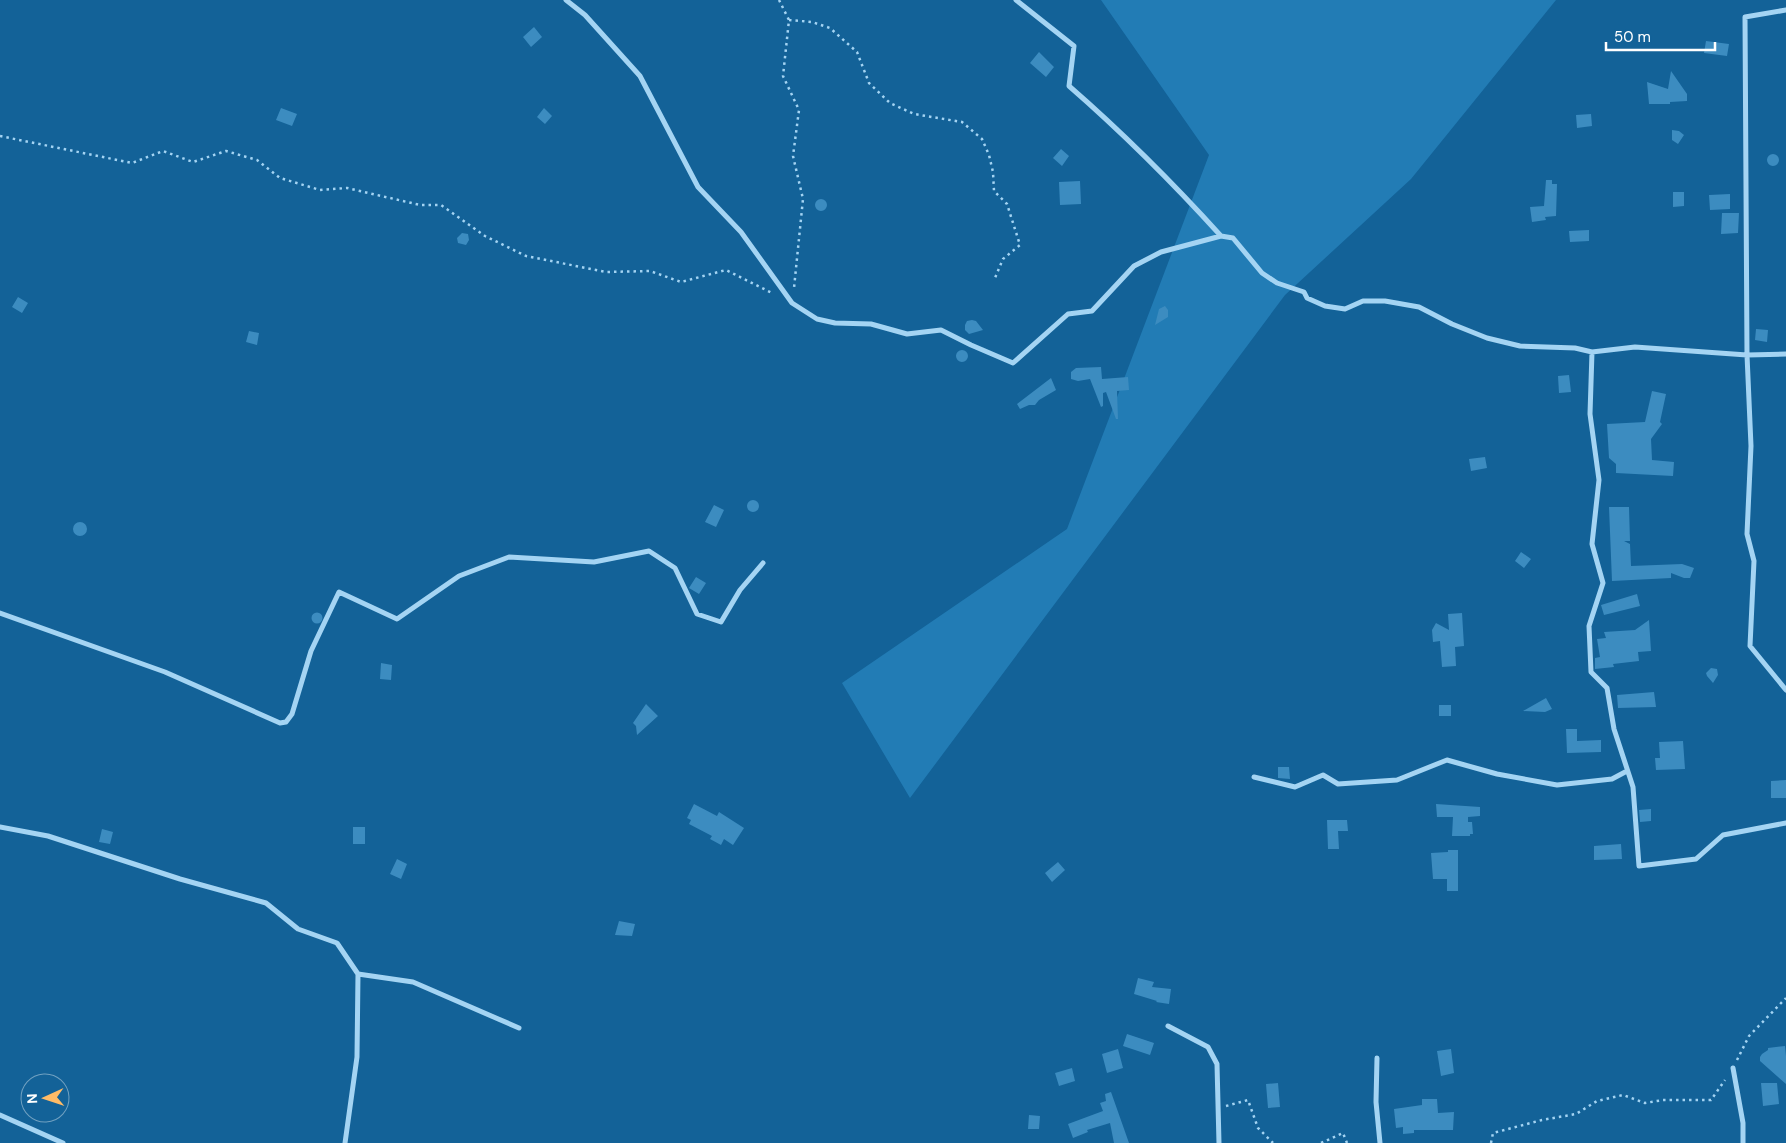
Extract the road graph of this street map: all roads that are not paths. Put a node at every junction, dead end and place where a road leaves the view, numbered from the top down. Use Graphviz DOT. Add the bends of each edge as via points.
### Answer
graph roads {
  1 [pos="566,0"];
  2 [pos="1016,0"];
  3 [pos="1786,10"];
  4 [pos="1221,236"];
  5 [pos="1592,352"];
  6 [pos="1786,354"];
  7 [pos="1747,355"];
  8 [pos="763,563"];
  9 [pos="0,613"];
  10 [pos="1786,690"];
  11 [pos="1627,771"];
  12 [pos="1254,777"];
  13 [pos="1786,822"];
  14 [pos="0,827"];
  15 [pos="358,974"];
  16 [pos="1168,1026"];
  17 [pos="519,1028"];
  18 [pos="1377,1058"];
  19 [pos="1733,1068"];
  20 [pos="0,1115"];
  21 [pos="63,1143"];
  22 [pos="345,1143"];
  23 [pos="1219,1143"];
  24 [pos="1380,1143"];
  25 [pos="1743,1143"];
  1 -- 4 [label="street" via="585,15 640,76 698,187 741,232 792,303 817,319 871,324 907,334 941,330 1012,363 1068,314 1092,311 1134,266 1162,252"];
  2 -- 4 [label="street" via="1074,46 1069,86 1163,173"];
  3 -- 7 [label="street" via="1745,17"];
  4 -- 5 [label="street" via="1233,238 1262,272 1277,284 1304,292 1307,298 1325,306 1345,309 1363,301 1411,305 1486,338 1520,346 1575,348"];
  5 -- 7 [label="street" via="1635,347"];
  5 -- 11 [label="street" via="1590,414 1599,480 1592,544 1603,582 1589,626 1590,672 1608,688 1614,729"];
  6 -- 7 [label="street"];
  7 -- 10 [label="street" via="1751,446 1747,534 1754,561 1750,646"];
  8 -- 9 [label="street" via="740,590 721,622 697,614 675,568 649,551 594,562 508,557 458,576 396,619 340,592 311,650 292,714 286,722 280,723 165,672"];
  11 -- 12 [label="street" via="1612,780 1557,785 1497,774 1447,760 1397,780 1338,784 1323,775 1295,787"];
  11 -- 13 [label="street" via="1632,787 1639,866 1696,858 1723,835"];
  14 -- 15 [label="street" via="48,836 266,903 298,929 337,944"];
  15 -- 17 [label="street" via="413,982"];
  15 -- 22 [label="street" via="357,1057"];
  16 -- 23 [label="street" via="1208,1047 1217,1064"];
  18 -- 24 [label="street" via="1376,1102"];
  19 -- 25 [label="street" via="1743,1123"];
  20 -- 21 [label="street"];
}
